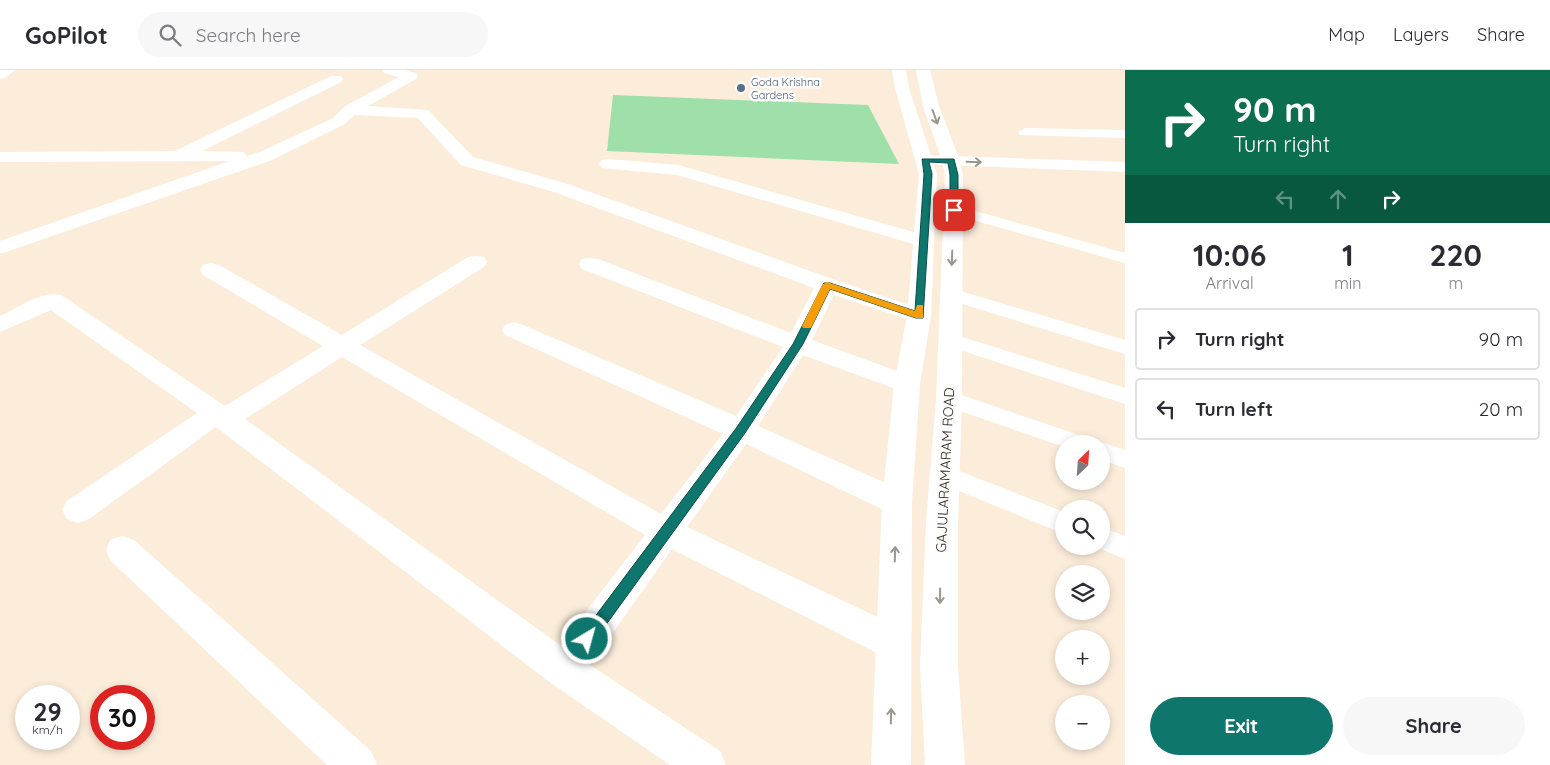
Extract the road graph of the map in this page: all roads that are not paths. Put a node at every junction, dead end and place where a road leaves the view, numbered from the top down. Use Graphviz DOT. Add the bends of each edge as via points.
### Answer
graph roads {
  1 [pos="8,70"];
  2 [pos="389,70"];
  3 [pos="900,70"];
  4 [pos="923,70"];
  5 [pos="0,75"];
  6 [pos="336,79"];
  7 [pos="350,110"];
  8 [pos="1025,132"];
  9 [pos="1125,134"];
  10 [pos="176,156"];
  11 [pos="266,156"];
  12 [pos="0,157"];
  13 [pos="608,164"];
  14 [pos="940,167"];
  15 [pos="1125,167"];
  16 [pos="1125,180"];
  17 [pos="954,210"];
  18 [pos="924,241"];
  19 [pos="0,248"];
  20 [pos="1125,258"];
  21 [pos="476,262"];
  22 [pos="590,264"];
  23 [pos="211,270"];
  24 [pos="827,285"];
  25 [pos="950,294"];
  26 [pos="920,316"];
  27 [pos="0,325"];
  28 [pos="514,330"];
  29 [pos="949,339"];
  30 [pos="798,344"];
  31 [pos="341,345"];
  32 [pos="1125,346"];
  33 [pos="907,384"];
  34 [pos="1125,396"];
  35 [pos="949,399"];
  36 [pos="220,416"];
  37 [pos="741,430"];
  38 [pos="1055,435"];
  39 [pos="1110,454"];
  40 [pos="1125,459"];
  41 [pos="944,474"];
  42 [pos="897,502"];
  43 [pos="78,510"];
  44 [pos="1055,519"];
  45 [pos="667,532"];
  46 [pos="1110,542"];
  47 [pos="1125,548"];
  48 [pos="122,550"];
  49 [pos="892,642"];
  50 [pos="564,670"];
  51 [pos="357,765"];
  52 [pos="706,765"];
  53 [pos="891,765"];
  54 [pos="945,765"];
  1 -- 5 [label="street"];
  2 -- 7 [label="street" via="411,76"];
  3 -- 14 [label="street, GAJULARAMARAM ROAD" via="902,88"];
  4 -- 14 [label="street, one-way"];
  6 -- 10 [label="street"];
  7 -- 11 [label="street" via="339,120"];
  7 -- 24 [label="street" via="422,114 467,161 562,188"];
  8 -- 9 [label="lane"];
  10 -- 11 [label="street"];
  10 -- 12 [label="street"];
  11 -- 19 [label="street"];
  13 -- 18 [label="street" via="678,170"];
  14 -- 15 [label="street, one-way"];
  14 -- 16 [label="street"];
  14 -- 17 [label="street, GAJULARAMARAM ROAD"];
  14 -- 18 [label="street"];
  17 -- 20 [label="lane"];
  17 -- 25 [label="street, GAJULARAMARAM ROAD, one-way"];
  18 -- 26 [label="street"];
  21 -- 31 [label="street"];
  22 -- 30 [label="street"];
  23 -- 31 [label="street"];
  24 -- 26 [label="street"];
  24 -- 30 [label="street"];
  25 -- 29 [label="street, GAJULARAMARAM ROAD"];
  25 -- 32 [label="lane"];
  26 -- 33 [label="street"];
  27 -- 36 [label="street" via="52,300"];
  28 -- 37 [label="street"];
  29 -- 34 [label="lane"];
  29 -- 35 [label="street, GAJULARAMARAM ROAD"];
  30 -- 33 [label="street"];
  30 -- 37 [label="street"];
  31 -- 36 [label="street"];
  31 -- 45 [label="street"];
  33 -- 42 [label="street"];
  35 -- 38 [label="lane"];
  35 -- 41 [label="street, GAJULARAMARAM ROAD"];
  36 -- 43 [label="street"];
  36 -- 50 [label="street"];
  37 -- 42 [label="street"];
  37 -- 45 [label="street"];
  39 -- 40 [label="lane"];
  41 -- 44 [label="lane"];
  41 -- 54 [label="street, GAJULARAMARAM ROAD, one-way" via="939,666"];
  49 -- 42 [label="street, one-way"];
  45 -- 49 [label="street"];
  45 -- 50 [label="street"];
  46 -- 47 [label="lane"];
  48 -- 51 [label="street"];
  53 -- 49 [label="street, one-way"];
  50 -- 52 [label="street"];
}
